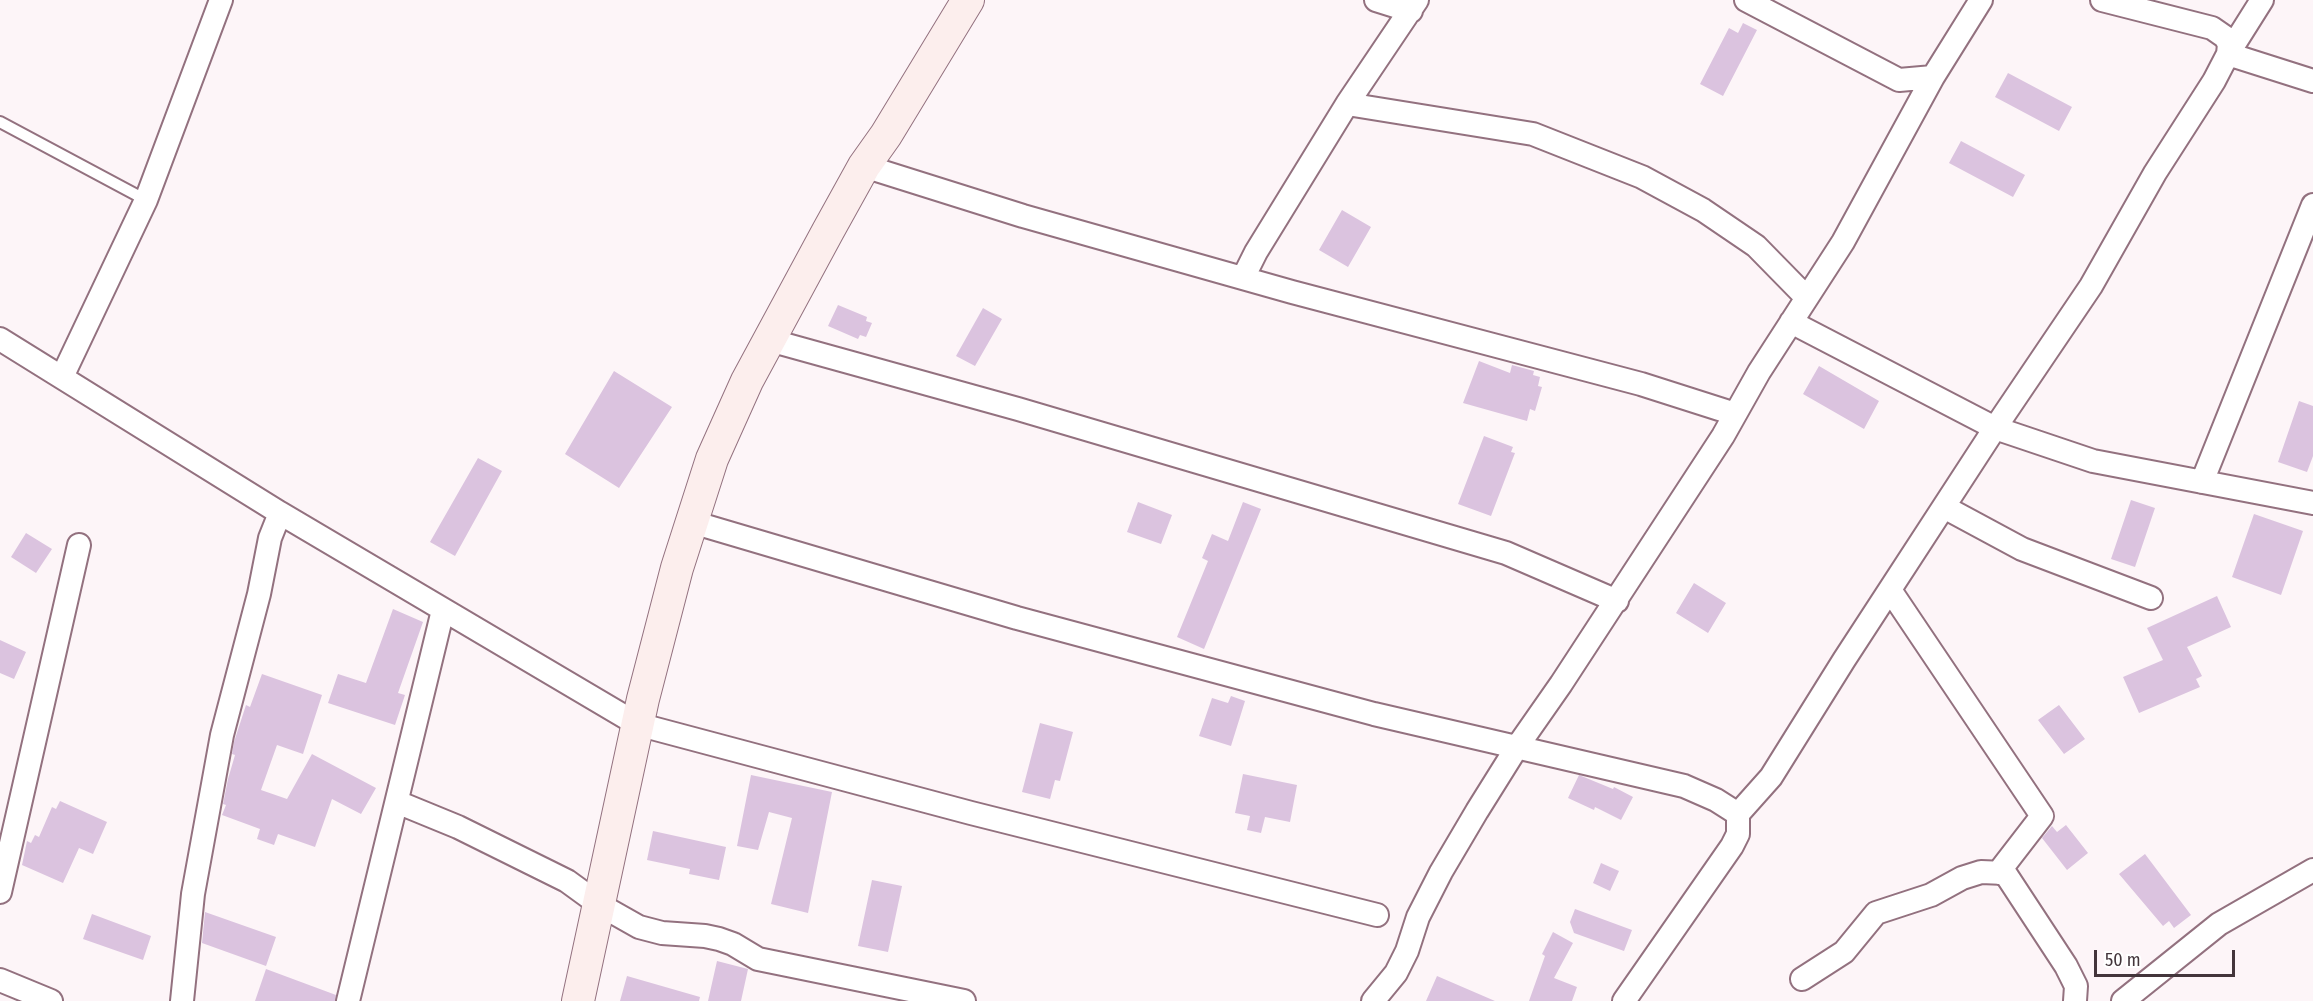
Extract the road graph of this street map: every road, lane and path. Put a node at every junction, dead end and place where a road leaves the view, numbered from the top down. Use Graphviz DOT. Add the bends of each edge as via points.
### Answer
graph roads {
  1 [pos="221,0"];
  2 [pos="968,0"];
  3 [pos="1376,0"];
  4 [pos="1746,0"];
  5 [pos="1981,0"];
  6 [pos="2102,0"];
  7 [pos="2262,0"];
  8 [pos="1414,5"];
  9 [pos="2228,54"];
  10 [pos="1933,77"];
  11 [pos="1899,80"];
  12 [pos="2313,81"];
  13 [pos="1347,104"];
  14 [pos="1916,111"];
  15 [pos="0,122"];
  16 [pos="864,166"];
  17 [pos="146,200"];
  18 [pos="2313,206"];
  19 [pos="1244,278"];
  20 [pos="1806,297"];
  21 [pos="1791,322"];
  22 [pos="0,339"];
  23 [pos="769,340"];
  24 [pos="62,377"];
  25 [pos="1735,414"];
  26 [pos="1995,428"];
  27 [pos="2202,482"];
  28 [pos="2313,503"];
  29 [pos="1944,507"];
  30 [pos="280,513"];
  31 [pos="692,522"];
  32 [pos="79,545"];
  33 [pos="1890,590"];
  34 [pos="2151,598"];
  35 [pos="1617,601"];
  36 [pos="442,610"];
  37 [pos="637,724"];
  38 [pos="1517,747"];
  39 [pos="397,802"];
  40 [pos="1738,814"];
  41 [pos="2313,870"];
  42 [pos="1998,873"];
  43 [pos="0,892"];
  44 [pos="600,905"];
  45 [pos="1377,915"];
  46 [pos="1802,979"];
  47 [pos="0,980"];
  48 [pos="51,1001"];
  49 [pos="182,1001"];
  50 [pos="348,1001"];
  51 [pos="578,1001"];
  52 [pos="964,1001"];
  53 [pos="1373,1001"];
  54 [pos="1624,1001"];
  55 [pos="2076,1001"];
  56 [pos="2123,1001"];
  1 -- 17 [label="street"];
  2 -- 16 [label="street"];
  3 -- 8 [label="street"];
  4 -- 11 [label="street"];
  5 -- 10 [label="street"];
  6 -- 9 [label="street" via="2212,28 2225,37"];
  7 -- 9 [label="street"];
  8 -- 13 [label="street"];
  9 -- 12 [label="street"];
  9 -- 26 [label="street" via="2154,173 2091,286"];
  10 -- 11 [label="street"];
  10 -- 14 [label="street"];
  11 -- 14 [label="street"];
  13 -- 19 [label="street"];
  13 -- 20 [label="street" via="1533,134 1642,177 1703,210 1756,246"];
  14 -- 20 [label="street" via="1843,242"];
  15 -- 17 [label="lane"];
  16 -- 19 [label="street" via="1023,216"];
  16 -- 23 [label="street"];
  17 -- 24 [label="street"];
  18 -- 27 [label="street"];
  19 -- 25 [label="street" via="1641,384"];
  20 -- 21 [label="street"];
  21 -- 25 [label="street"];
  21 -- 26 [label="street"];
  22 -- 24 [label="street"];
  23 -- 31 [label="street" via="712,459"];
  23 -- 35 [label="street" via="1506,553"];
  24 -- 30 [label="street"];
  25 -- 35 [label="street"];
  26 -- 27 [label="street" via="2093,461"];
  26 -- 29 [label="street"];
  27 -- 28 [label="street"];
  29 -- 33 [label="street"];
  29 -- 34 [label="street" via="2022,549"];
  30 -- 36 [label="street"];
  30 -- 49 [label="street" via="270,538 222,735 193,894"];
  31 -- 37 [label="street"];
  31 -- 38 [label="street" via="1017,618 1374,714"];
  32 -- 43 [label="street"];
  33 -- 40 [label="street" via="1771,777"];
  33 -- 42 [label="street" via="2042,816"];
  35 -- 38 [label="street"];
  36 -- 37 [label="street"];
  36 -- 39 [label="street"];
  37 -- 44 [label="street"];
  37 -- 45 [label="street"];
  38 -- 40 [label="street" via="1684,786"];
  38 -- 53 [label="street" via="1441,872 1396,973"];
  39 -- 44 [label="street" via="458,827 567,881"];
  39 -- 50 [label="street"];
  40 -- 54 [label="street" via="1738,834 1732,846"];
  41 -- 56 [label="street" via="2219,924"];
  42 -- 46 [label="street" via="1981,872 1962,878 1931,895 1876,912 1844,952"];
  42 -- 55 [label="street" via="2005,873 2066,966 2076,986"];
  44 -- 51 [label="street"];
  44 -- 52 [label="street" via="639,927 719,939 758,959"];
  47 -- 48 [label="street"];
}
